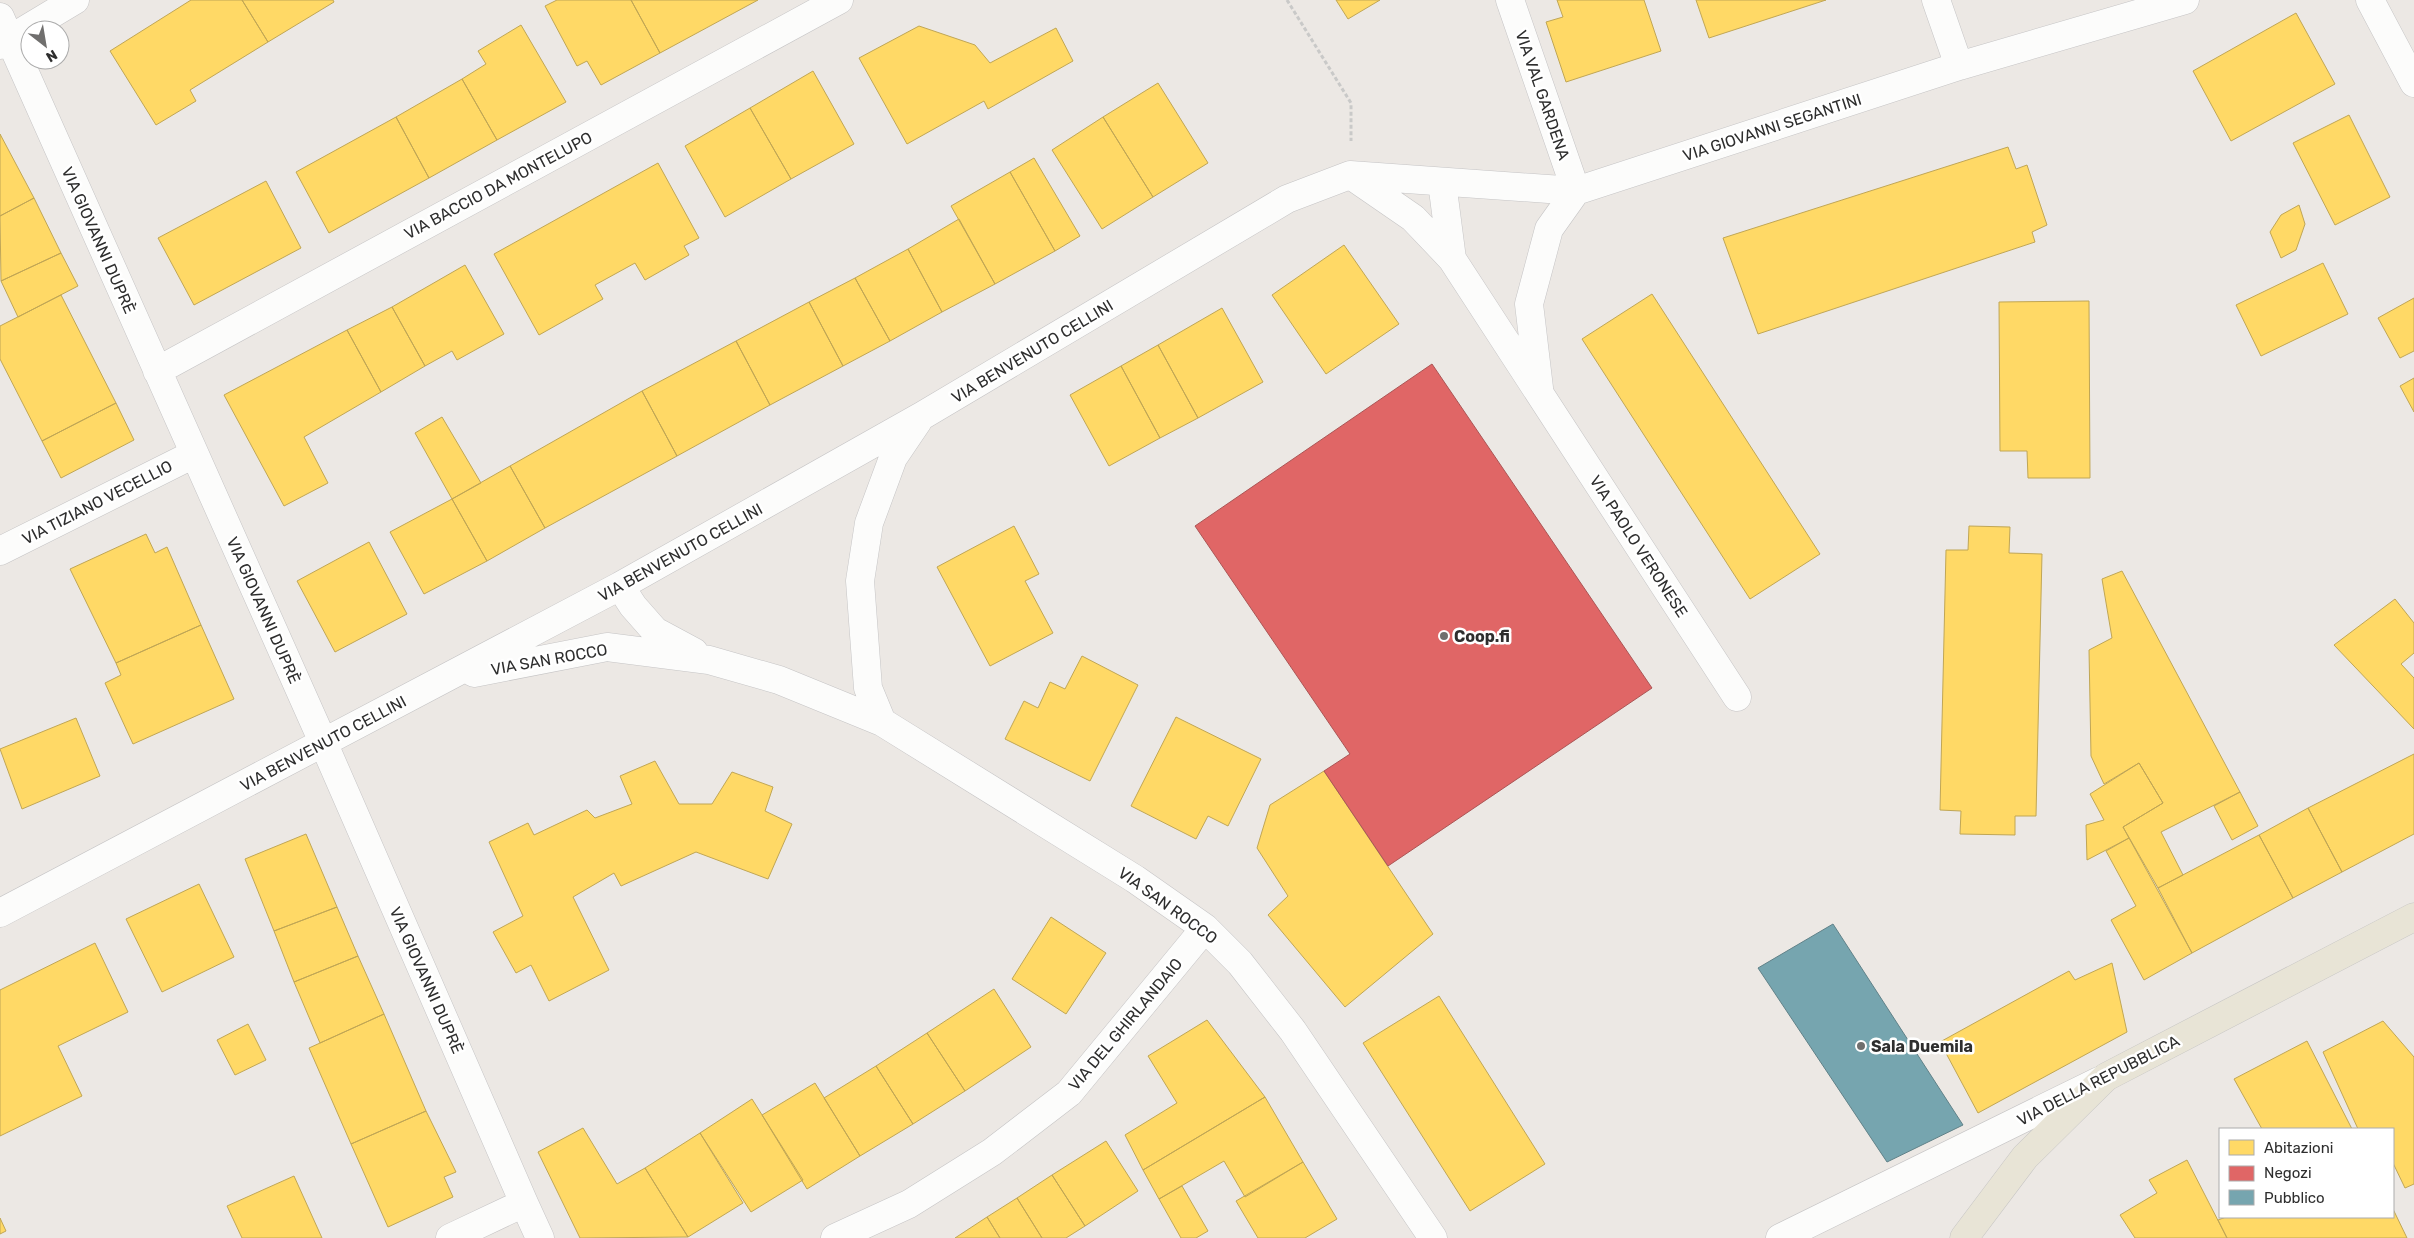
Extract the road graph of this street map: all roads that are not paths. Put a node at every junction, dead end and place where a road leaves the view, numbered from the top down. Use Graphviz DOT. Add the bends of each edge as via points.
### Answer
graph roads {
  1 [pos="76,0"];
  2 [pos="839,0"];
  3 [pos="1510,0"];
  4 [pos="1936,0"];
  5 [pos="2185,0"];
  6 [pos="2370,0"];
  7 [pos="3,34"];
  8 [pos="1959,66"];
  9 [pos="2414,83"];
  10 [pos="1350,175"];
  11 [pos="1442,182"];
  12 [pos="1576,191"];
  13 [pos="1452,258"];
  14 [pos="157,371"];
  15 [pos="1540,394"];
  16 [pos="920,417"];
  17 [pos="194,454"];
  18 [pos="0,551"];
  19 [pos="620,586"];
  20 [pos="709,660"];
  21 [pos="448,678"];
  22 [pos="1737,697"];
  23 [pos="882,722"];
  24 [pos="323,742"];
  25 [pos="0,913"];
  26 [pos="2414,917"];
  27 [pos="1205,928"];
  28 [pos="2106,1077"];
  29 [pos="524,1203"];
  30 [pos="450,1238"];
  31 [pos="540,1238"];
  32 [pos="835,1238"];
  33 [pos="1433,1238"];
  34 [pos="1780,1238"];
  35 [pos="1964,1238"];
  1 -- 7 [label="street"];
  2 -- 14 [label="street, VIA BACCIO DA MONTELUPO"];
  3 -- 12 [label="street, VIA VAL GARDENA"];
  4 -- 8 [label="street"];
  5 -- 8 [label="street, VIA GIOVANNI SEGANTINI"];
  6 -- 9 [label="street"];
  7 -- 14 [label="street, VIA GIOVANNI DUPRÈ"];
  8 -- 12 [label="street, VIA GIOVANNI SEGANTINI"];
  10 -- 11 [label="street, VIA GIOVANNI SEGANTINI"];
  10 -- 13 [label="street, VIA PAOLO VERONESE" via="1412,218"];
  10 -- 16 [label="street, VIA BENVENUTO CELLINI" via="1287,199"];
  11 -- 12 [label="street, VIA GIOVANNI SEGANTINI"];
  11 -- 13 [label="street, VIA PAOLO VERONESE"];
  12 -- 15 [label="street, VIA PAOLO VERONESE" via="1549,229 1529,304"];
  13 -- 15 [label="street, VIA PAOLO VERONESE"];
  14 -- 17 [label="street, VIA GIOVANNI DUPRÈ"];
  15 -- 22 [label="street, VIA PAOLO VERONESE"];
  16 -- 19 [label="street, VIA BENVENUTO CELLINI"];
  16 -- 23 [label="street" via="893,458 870,523 860,581 868,688"];
  17 -- 18 [label="street, VIA TIZIANO VECELLIO"];
  17 -- 24 [label="street, VIA GIOVANNI DUPRÈ"];
  19 -- 20 [label="street, VIA SAN ROCCO" via="656,632"];
  19 -- 21 [label="street, VIA BENVENUTO CELLINI"];
  20 -- 21 [label="street, VIA SAN ROCCO" via="607,647"];
  20 -- 23 [label="street, VIA SAN ROCCO" via="779,680"];
  21 -- 24 [label="street, VIA BENVENUTO CELLINI"];
  23 -- 27 [label="street, VIA SAN ROCCO" via="1135,879"];
  24 -- 25 [label="street, VIA BENVENUTO CELLINI"];
  24 -- 29 [label="street, VIA GIOVANNI DUPRÈ"];
  26 -- 28 [label="main road, VIA DELLA REPUBBLICA"];
  27 -- 32 [label="street, VIA DEL GHIRLANDAIO" via="1069,1093 992,1152 909,1204"];
  27 -- 33 [label="street, VIA SAN ROCCO" via="1240,963 1293,1031"];
  28 -- 34 [label="street, VIA DELLA REPUBBLICA"];
  28 -- 35 [label="main road" via="2025,1157"];
  29 -- 30 [label="street"];
  29 -- 31 [label="street, VIA GIOVANNI DUPRÈ"];
}
